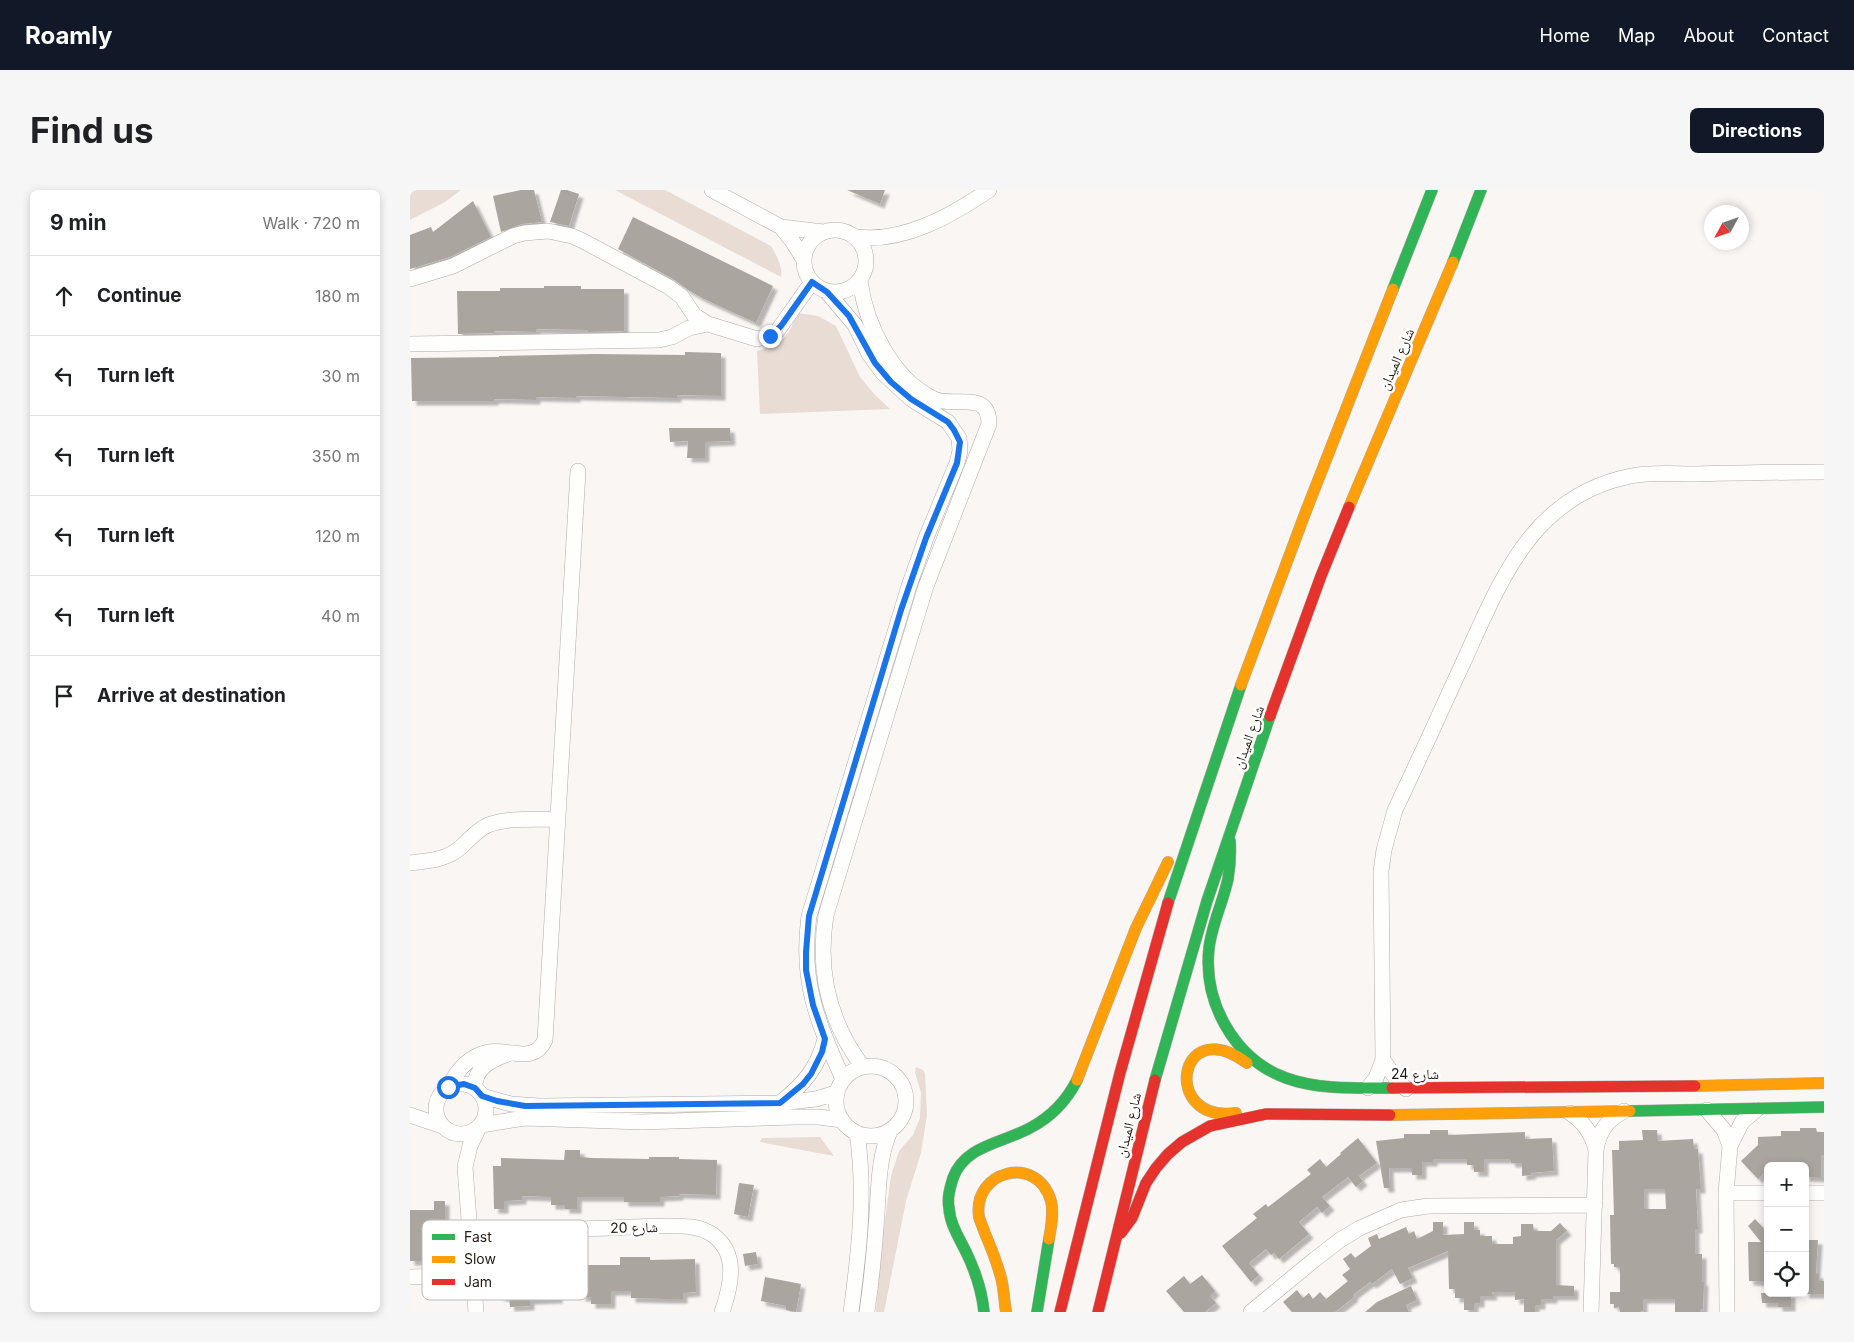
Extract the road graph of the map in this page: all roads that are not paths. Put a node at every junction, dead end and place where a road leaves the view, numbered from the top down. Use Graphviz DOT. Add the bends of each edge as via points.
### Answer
graph roads {
  1 [pos="712,190"];
  2 [pos="989,190"];
  3 [pos="1432,190"];
  4 [pos="1480,190"];
  5 [pos="781,227"];
  6 [pos="823,232"];
  7 [pos="856,237"];
  8 [pos="892,237"];
  9 [pos="804,260"];
  10 [pos="867,264"];
  11 [pos="410,279"];
  12 [pos="812,282"];
  13 [pos="860,282"];
  14 [pos="827,292"];
  15 [pos="688,306"];
  16 [pos="866,312"];
  17 [pos="708,324"];
  18 [pos="683,330"];
  19 [pos="410,344"];
  20 [pos="877,361"];
  21 [pos="949,403"];
  22 [pos="578,470"];
  23 [pos="1824,472"];
  24 [pos="558,819"];
  25 [pos="1229,834"];
  26 [pos="1188,836"];
  27 [pos="410,862"];
  28 [pos="825,1039"];
  29 [pos="509,1054"];
  30 [pos="1383,1060"];
  31 [pos="862,1066"];
  32 [pos="1270,1070"];
  33 [pos="1824,1083"];
  34 [pos="840,1086"];
  35 [pos="448,1087"];
  36 [pos="1368,1088"];
  37 [pos="1406,1089"];
  38 [pos="478,1092"];
  39 [pos="438,1098"];
  40 [pos="780,1103"];
  41 [pos="642,1105"];
  42 [pos="1824,1107"];
  43 [pos="410,1110"];
  44 [pos="1707,1110"];
  45 [pos="1756,1110"];
  46 [pos="1624,1111"];
  47 [pos="1570,1112"];
  48 [pos="1266,1114"];
  49 [pos="410,1115"];
  50 [pos="842,1120"];
  51 [pos="642,1122"];
  52 [pos="480,1126"];
  53 [pos="446,1129"];
  54 [pos="890,1131"];
  55 [pos="857,1134"];
  56 [pos="1730,1146"];
  57 [pos="1596,1150"];
  58 [pos="465,1167"];
  59 [pos="1726,1193"];
  60 [pos="1764,1193"];
  61 [pos="1809,1193"];
  62 [pos="1824,1193"];
  63 [pos="1594,1205"];
  64 [pos="469,1220"];
  65 [pos="588,1228"];
  66 [pos="1116,1239"];
  67 [pos="722,1312"];
  68 [pos="851,1312"];
  69 [pos="868,1312"];
  70 [pos="984,1312"];
  71 [pos="1006,1312"];
  72 [pos="1037,1312"];
  73 [pos="1060,1312"];
  74 [pos="1098,1312"];
  75 [pos="1251,1312"];
  76 [pos="1591,1312"];
  77 [pos="1727,1312"];
  1 -- 5 [label="street"];
  2 -- 8 [label="street" via="946,216"];
  3 -- 26 [label="main road, شارع الميدان" via="1272,602"];
  4 -- 25 [label="main road, شارع الميدان" via="1435,310 1325,565"];
  5 -- 6 [label="street"];
  5 -- 9 [label="street"];
  6 -- 7 [label="street" via="840,230"];
  6 -- 9 [label="street" via="809,243"];
  7 -- 8 [label="street"];
  7 -- 10 [label="street" via="863,247"];
  8 -- 10 [label="street"];
  9 -- 12 [label="street"];
  10 -- 13 [label="street"];
  11 -- 15 [label="street" via="453,266 513,236 548,231 583,240 669,286"];
  12 -- 14 [label="street"];
  12 -- 17 [label="street" via="778,330 766,338 752,338"];
  13 -- 14 [label="street" via="845,291"];
  13 -- 16 [label="street"];
  14 -- 20 [label="street" via="855,325 858,348"];
  15 -- 17 [label="street" via="694,315"];
  15 -- 18 [label="street"];
  16 -- 20 [label="street" via="875,334"];
  16 -- 21 [label="street" via="910,370"];
  17 -- 18 [label="street"];
  18 -- 19 [label="street" via="659,340"];
  20 -- 21 [label="street" via="905,376 934,398"];
  20 -- 28 [label="street" via="892,394 922,406 948,422 959,438 960,451 909,586 809,916 806,970 813,1005"];
  21 -- 31 [label="street" via="976,402 986,411 989,424 926,586 829,901 823,930 822,959 828,998 839,1029"];
  22 -- 24 [label="street"];
  23 -- 30 [label="street" via="1632,476 1596,487 1575,498 1556,511 1524,543 1500,583 1388,830 1381,878"];
  24 -- 27 [label="street" via="496,823 480,830 448,856 433,861"];
  24 -- 29 [label="street" via="544,1040 540,1049 531,1054"];
  25 -- 32 [label="main road, شارع 24" via="1230,873 1211,938 1209,981 1217,1009 1229,1032 1245,1052"];
  25 -- 66 [label="main road, شارع الميدان" via="1174,1010"];
  26 -- 70 [label="main road" via="1171,855 1132,937 1072,1089 1059,1107 1038,1124 985,1145 964,1161 955,1174 948,1198 950,1220 977,1277"];
  26 -- 73 [label="main road, شارع الميدان" via="1129,1031"];
  28 -- 34 [label="street"];
  28 -- 40 [label="street" via="811,1074"];
  29 -- 35 [label="street" via="495,1051 473,1058 460,1069"];
  29 -- 38 [label="street" via="480,1070 476,1075"];
  30 -- 36 [label="street"];
  30 -- 37 [label="street"];
  31 -- 34 [label="street" via="848,1073"];
  31 -- 54 [label="street" via="885,1068 902,1083 906,1105 901,1120"];
  32 -- 36 [label="main road, شارع 24" via="1304,1083"];
  32 -- 48 [label="main road" via="1255,1069 1219,1048 1198,1053 1187,1071 1188,1090 1208,1110 1219,1114 1251,1111"];
  33 -- 37 [label="main road, شارع 24"];
  34 -- 40 [label="street" via="810,1100"];
  34 -- 50 [label="street" via="837,1110"];
  35 -- 38 [label="street" via="459,1084"];
  35 -- 39 [label="street"];
  36 -- 37 [label="main road, شارع 24"];
  38 -- 41 [label="street" via="497,1101 525,1106"];
  38 -- 52 [label="street" via="486,1111"];
  39 -- 43 [label="street"];
  39 -- 53 [label="street" via="436,1112"];
  40 -- 41 [label="street"];
  41 -- 51 [label="street"];
  42 -- 45 [label="main road"];
  44 -- 45 [label="main road"];
  44 -- 46 [label="main road"];
  44 -- 56 [label="street" via="1724,1130"];
  45 -- 56 [label="street" via="1742,1122"];
  46 -- 47 [label="main road"];
  46 -- 57 [label="street" via="1602,1130"];
  47 -- 48 [label="main road"];
  47 -- 57 [label="street" via="1590,1132"];
  48 -- 66 [label="main road" via="1221,1122 1182,1142 1156,1168 1146,1183 1132,1218"];
  49 -- 53 [label="street"];
  50 -- 51 [label="street" via="795,1117"];
  50 -- 55 [label="street"];
  51 -- 52 [label="street" via="532,1118"];
  52 -- 53 [label="street" via="468,1133 456,1134"];
  52 -- 58 [label="street" via="470,1146"];
  53 -- 58 [label="street" via="459,1149"];
  54 -- 55 [label="street" via="878,1136"];
  54 -- 69 [label="street" via="880,1166"];
  55 -- 68 [label="street" via="862,1201"];
  56 -- 59 [label="street"];
  57 -- 63 [label="street"];
  58 -- 64 [label="street"];
  59 -- 60 [label="street"];
  59 -- 77 [label="street"];
  61 -- 62 [label="street"];
  63 -- 75 [label="street" via="1428,1206 1402,1210 1381,1217 1340,1240"];
  63 -- 76 [label="street"];
  65 -- 67 [label="street, شارع 20" via="694,1227 714,1236 728,1254 732,1276"];
  66 -- 74 [label="main road, شارع الميدان"];
  71 -- 72 [label="main road" via="1001,1276 978,1209 982,1193 991,1180 1014,1172 1036,1178 1051,1202 1051,1222"];
}
